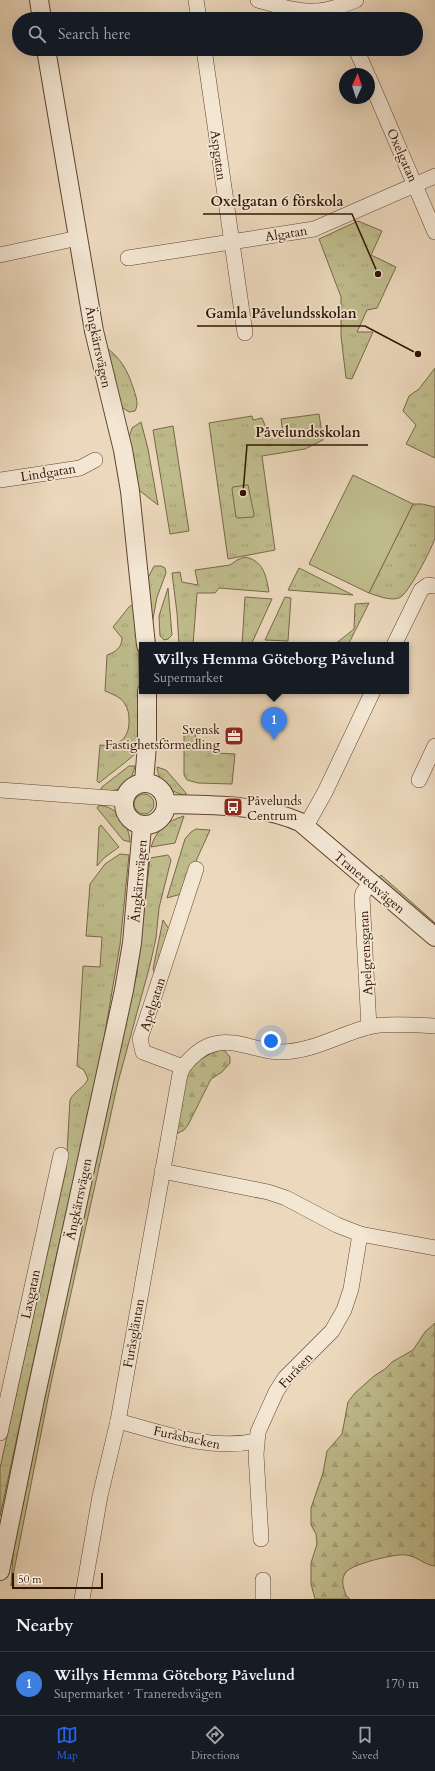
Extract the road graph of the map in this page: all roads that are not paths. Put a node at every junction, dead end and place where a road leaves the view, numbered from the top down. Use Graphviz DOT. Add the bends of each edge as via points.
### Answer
graph roads {
  1 [pos="39,0"];
  2 [pos="196,0"];
  3 [pos="258,0"];
  4 [pos="356,0"];
  5 [pos="338,9"];
  6 [pos="41,12"];
  7 [pos="198,12"];
  8 [pos="47,56"];
  9 [pos="205,56"];
  10 [pos="359,56"];
  11 [pos="364,68"];
  12 [pos="375,92"];
  13 [pos="435,176"];
  14 [pos="416,184"];
  15 [pos="435,232"];
  16 [pos="78,238"];
  17 [pos="232,242"];
  18 [pos="0,255"];
  19 [pos="128,258"];
  20 [pos="245,333"];
  21 [pos="95,460"];
  22 [pos="0,480"];
  23 [pos="428,588"];
  24 [pos="146,642"];
  25 [pos="396,642"];
  26 [pos="147,694"];
  27 [pos="372,694"];
  28 [pos="435,746"];
  29 [pos="419,780"];
  30 [pos="144,782"];
  31 [pos="0,790"];
  32 [pos="124,799"];
  33 [pos="166,804"];
  34 [pos="142,826"];
  35 [pos="306,826"];
  36 [pos="196,869"];
  37 [pos="370,883"];
  38 [pos="435,937"];
  39 [pos="369,1026"];
  40 [pos="435,1026"];
  41 [pos="183,1067"];
  42 [pos="61,1155"];
  43 [pos="162,1171"];
  44 [pos="360,1234"];
  45 [pos="435,1248"];
  46 [pos="118,1421"];
  47 [pos="0,1433"];
  48 [pos="256,1441"];
  49 [pos="261,1539"];
  50 [pos="0,1571"];
  51 [pos="263,1580"];
  52 [pos="82,1599"];
  53 [pos="263,1599"];
  1 -- 6 [label="street"];
  2 -- 7 [label="street"];
  3 -- 5 [label="street" via="303,11"];
  4 -- 5 [label="street"];
  8 -- 16 [label="street, Ängkärrsvägen"];
  9 -- 17 [label="street, Aspgatan"];
  10 -- 11 [label="street"];
  12 -- 14 [label="street, Oxelgatan"];
  13 -- 14 [label="street, Algatan"];
  14 -- 15 [label="street, Oxelgatan"];
  14 -- 17 [label="street, Algatan" via="314,229"];
  16 -- 18 [label="street"];
  16 -- 24 [label="street, Ängkärrsvägen" via="94,331 123,450 130,491"];
  17 -- 19 [label="street, Algatan"];
  17 -- 20 [label="street, Aspgatan"];
  21 -- 22 [label="street, Lindgatan" via="80,468"];
  23 -- 25 [label="street"];
  26 -- 30 [label="street"];
  27 -- 35 [label="street"];
  28 -- 29 [label="street"];
  30 -- 32 [label="street" via="133,786"];
  30 -- 33 [label="street" via="151,783 162,792"];
  31 -- 32 [label="street"];
  32 -- 34 [label="street" via="124,811 127,816"];
  33 -- 34 [label="street" via="161,818"];
  33 -- 35 [label="street, Traneredsvägen" via="246,808 294,819"];
  34 -- 50 [label="street, Ängkärrsvägen" via="132,943 124,990"];
  35 -- 37 [label="street, Traneredsvägen"];
  36 -- 41 [label="street, Apelgatan" via="140,1039 143,1052"];
  37 -- 38 [label="street, Traneredsvägen"];
  37 -- 39 [label="street, Apelgrensgatan" via="363,893 362,902"];
  39 -- 40 [label="street"];
  39 -- 41 [label="street" via="304,1050 290,1052 266,1051 236,1043 216,1043 197,1052"];
  41 -- 43 [label="street, Furåsgläntan"];
  42 -- 47 [label="street, Laxgatan"];
  43 -- 44 [label="street" via="268,1192 286,1198 336,1225"];
  43 -- 46 [label="street, Furåsgläntan"];
  44 -- 45 [label="street"];
  44 -- 48 [label="street, Furåsen" via="351,1289 344,1310 332,1331 286,1378 276,1392 261,1423"];
  46 -- 48 [label="street, Furåsbacken" via="207,1443 239,1445"];
  46 -- 52 [label="street, Furåsgläntan" via="100,1496"];
  48 -- 49 [label="street, Furåsen"];
  51 -- 53 [label="street"];
}
